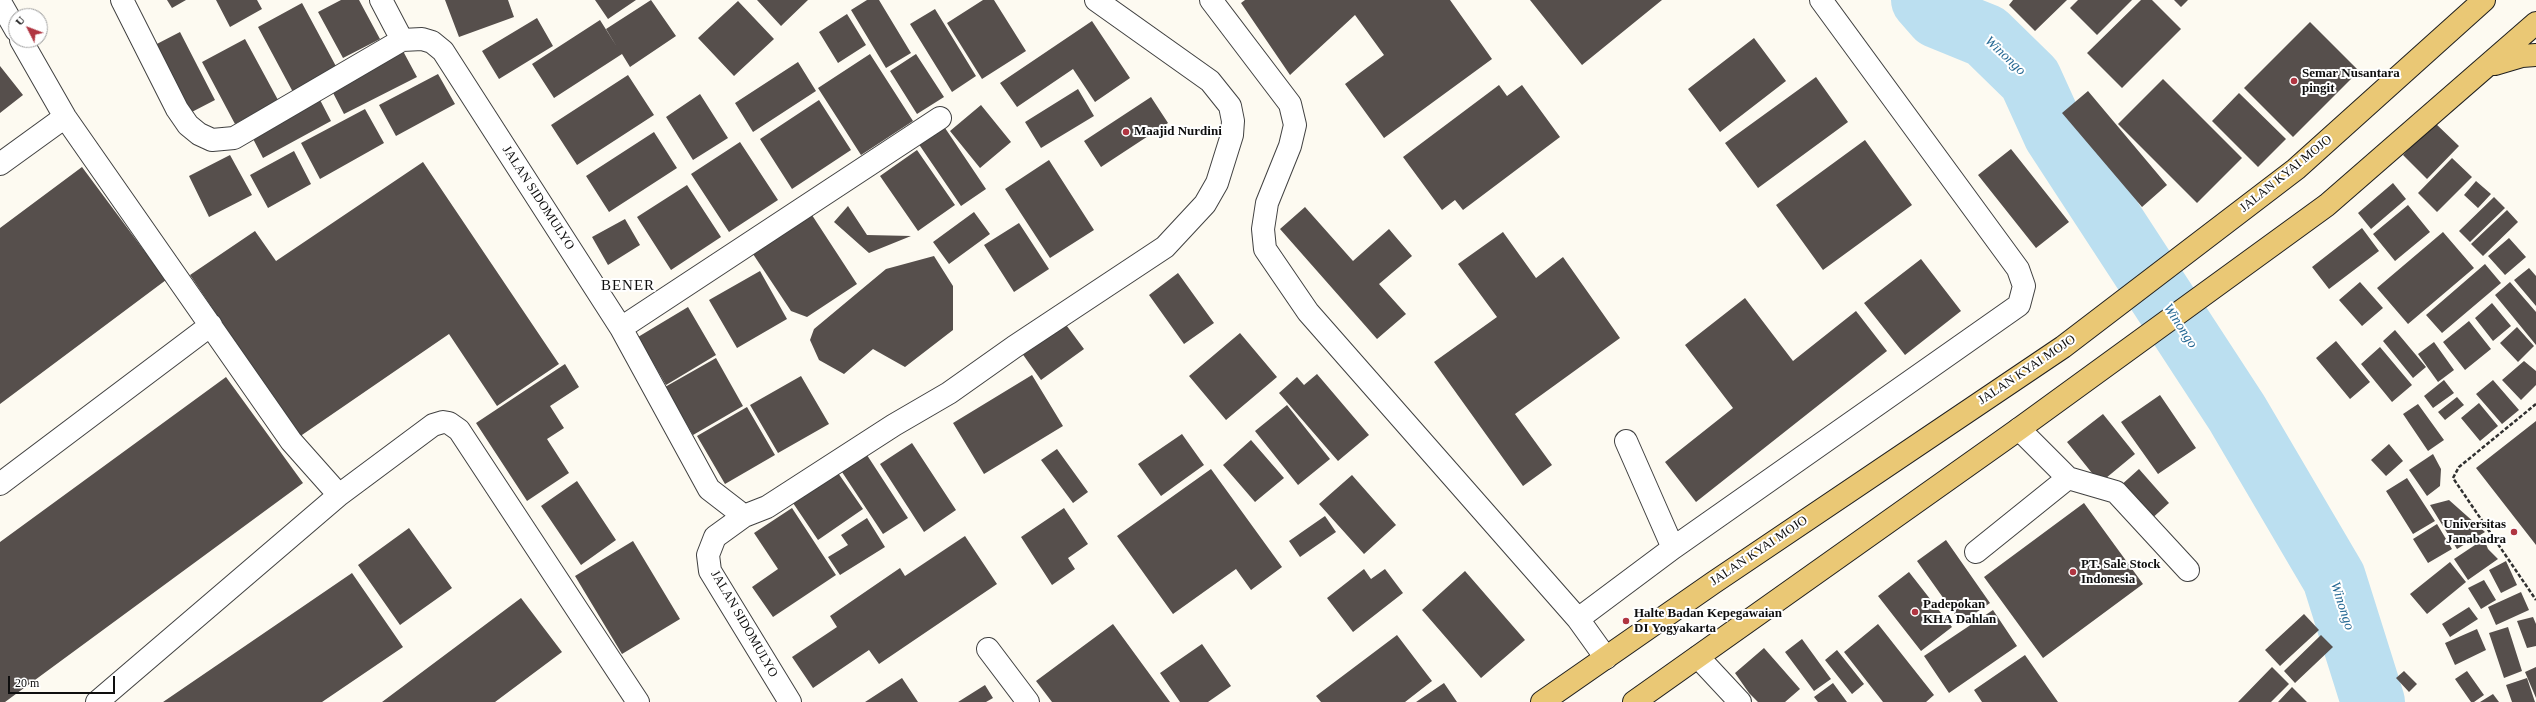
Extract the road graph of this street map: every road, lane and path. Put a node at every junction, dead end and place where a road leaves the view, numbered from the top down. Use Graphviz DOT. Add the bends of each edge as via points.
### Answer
graph roads {
  1 [pos="122,0"];
  2 [pos="381,0"];
  3 [pos="1096,0"];
  4 [pos="1211,0"];
  5 [pos="1821,0"];
  6 [pos="2484,0"];
  7 [pos="0,2"];
  8 [pos="8,16"];
  9 [pos="2536,23"];
  10 [pos="402,40"];
  11 [pos="26,48"];
  12 [pos="2536,55"];
  13 [pos="2485,68"];
  14 [pos="65,117"];
  15 [pos="940,118"];
  16 [pos="0,164"];
  17 [pos="211,325"];
  18 [pos="621,328"];
  19 [pos="2536,404"];
  20 [pos="2019,428"];
  21 [pos="1626,441"];
  22 [pos="2068,478"];
  23 [pos="0,484"];
  24 [pos="339,496"];
  25 [pos="744,516"];
  26 [pos="1672,548"];
  27 [pos="1976,552"];
  28 [pos="2188,570"];
  29 [pos="2536,600"];
  30 [pos="1578,619"];
  31 [pos="988,649"];
  32 [pos="1698,657"];
  33 [pos="1606,658"];
  34 [pos="97,702"];
  35 [pos="638,702"];
  36 [pos="790,702"];
  37 [pos="1028,702"];
  38 [pos="1542,702"];
  39 [pos="1634,702"];
  40 [pos="1740,702"];
  1 -- 10 [label="street, JALAN SIDOMULYO" via="177,109 188,125 212,140 234,138"];
  2 -- 10 [label="street"];
  3 -- 25 [label="street" via="1210,81 1230,106 1232,134 1217,183 1205,204 1165,247 1026,338 949,393 894,425 767,507"];
  4 -- 30 [label="street" via="1290,104 1295,125 1290,146 1267,203 1263,229 1264,249 1308,312"];
  5 -- 26 [label="street" via="2018,269 2024,286 2019,305"];
  6 -- 33 [label="main road, JALAN KYAI MOJO" via="2296,169 2063,346"];
  7 -- 8 [label="street"];
  9 -- 13 [label="main road"];
  10 -- 18 [label="street, JALAN SIDOMULYO" via="422,38 443,51"];
  11 -- 14 [label="street"];
  12 -- 13 [label="main road" via="2522,56"];
  13 -- 20 [label="main road" via="2327,205"];
  14 -- 16 [label="street"];
  14 -- 17 [label="street"];
  15 -- 18 [label="street"];
  17 -- 23 [label="street"];
  17 -- 24 [label="street" via="291,441"];
  18 -- 25 [label="street, JALAN SIDOMULYO" via="709,489"];
  19 -- 29 [label="path" via="2459,467 2453,478"];
  20 -- 22 [label="street"];
  20 -- 32 [label="main road"];
  21 -- 26 [label="street"];
  22 -- 27 [label="street"];
  22 -- 28 [label="street" via="2116,492"];
  24 -- 34 [label="street"];
  24 -- 35 [label="street" via="433,425 443,422 459,430"];
  25 -- 36 [label="street, JALAN SIDOMULYO" via="715,537 708,555 710,571"];
  26 -- 30 [label="street"];
  30 -- 33 [label="street"];
  31 -- 37 [label="street"];
  32 -- 39 [label="main road"];
  32 -- 40 [label="street"];
  33 -- 38 [label="main road, JALAN KYAI MOJO"];
}
